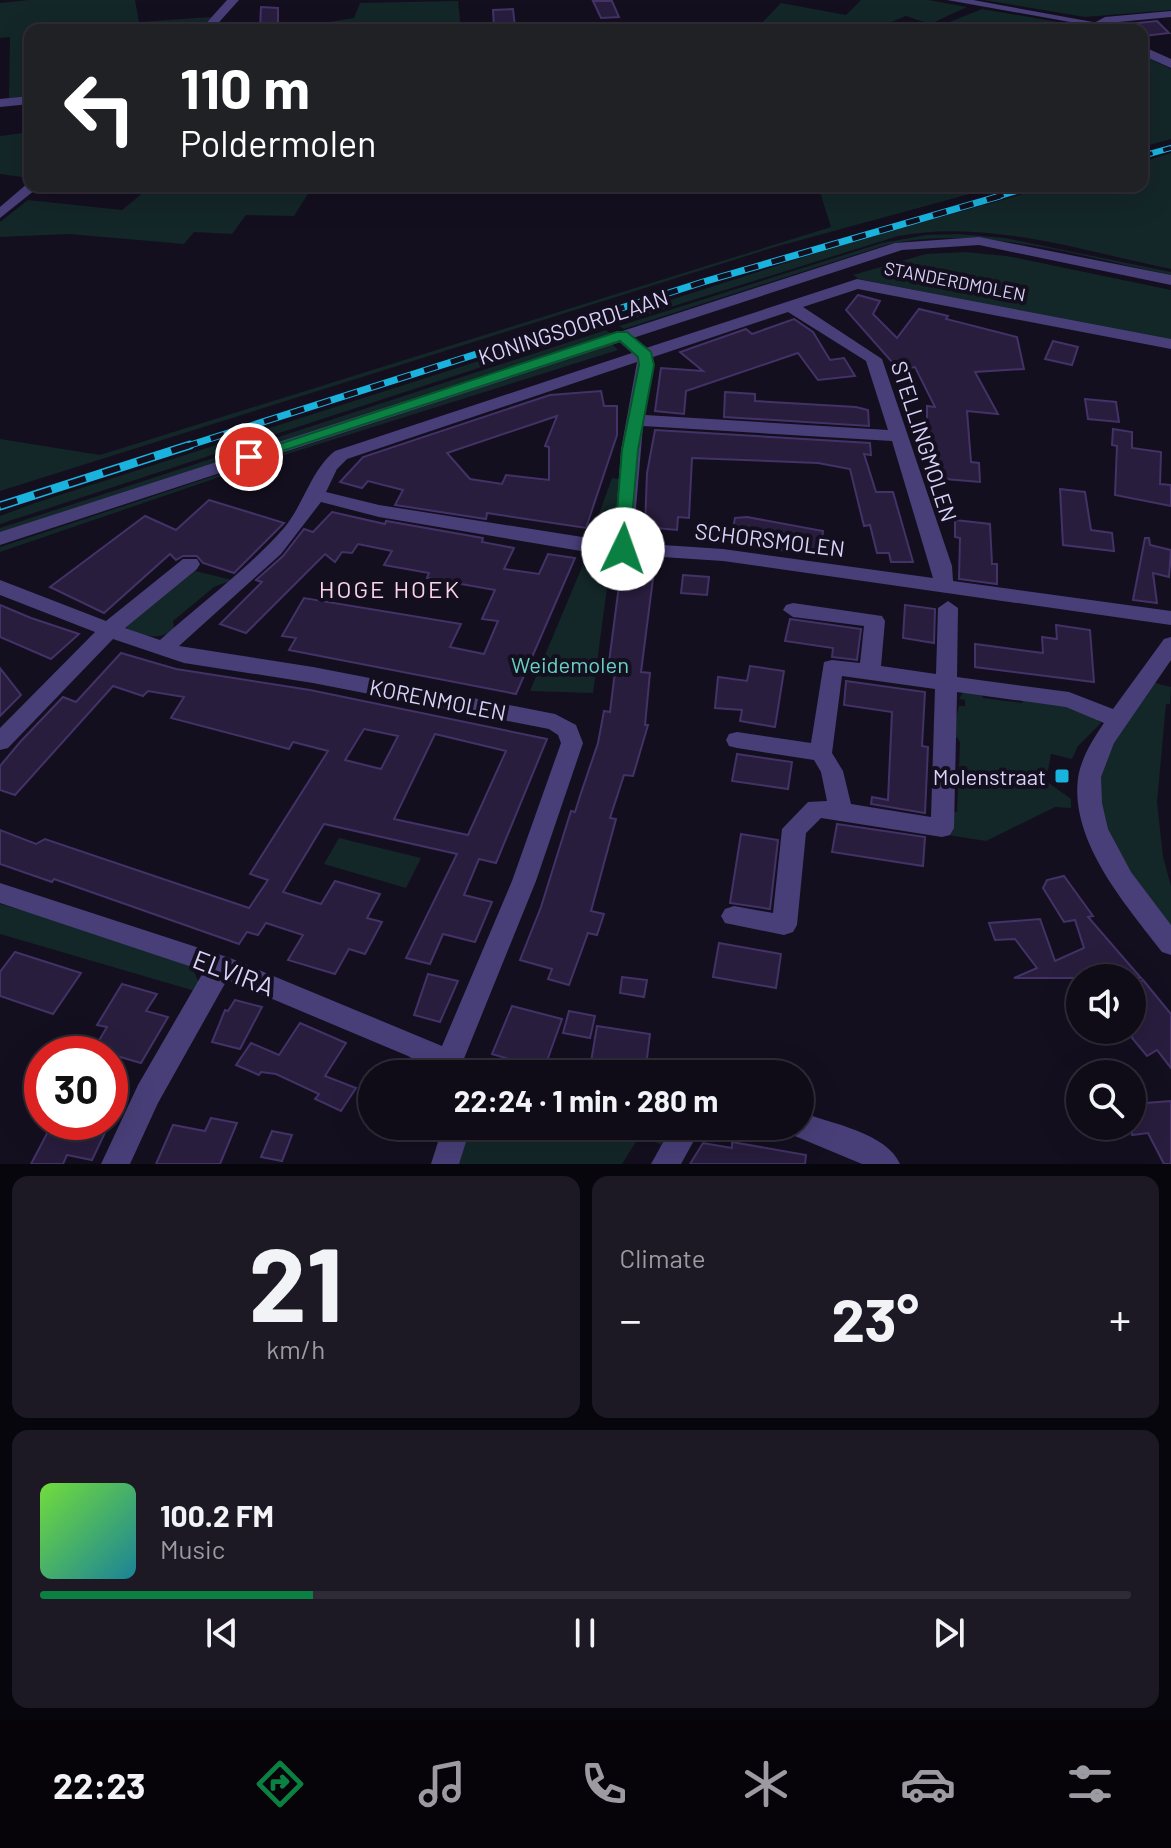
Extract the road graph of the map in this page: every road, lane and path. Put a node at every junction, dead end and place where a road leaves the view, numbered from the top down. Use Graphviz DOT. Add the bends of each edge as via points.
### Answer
graph roads {
  1 [pos="233,0"];
  2 [pos="953,0"];
  3 [pos="1171,14"];
  4 [pos="211,24"];
  5 [pos="1084,24"];
  6 [pos="1104,24"];
  7 [pos="1148,53"];
  8 [pos="1171,64"];
  9 [pos="24,101"];
  10 [pos="0,103"];
  11 [pos="26,192"];
  12 [pos="0,214"];
  13 [pos="1171,280"];
  14 [pos="790,306"];
  15 [pos="622,336"];
  16 [pos="1171,344"];
  17 [pos="645,356"];
  18 [pos="636,420"];
  19 [pos="899,436"];
  20 [pos="317,495"];
  21 [pos="0,539"];
  22 [pos="620,549"];
  23 [pos="190,564"];
  24 [pos="944,586"];
  25 [pos="0,587"];
  26 [pos="948,608"];
  27 [pos="793,610"];
  28 [pos="1171,618"];
  29 [pos="109,630"];
  30 [pos="1171,644"];
  31 [pos="163,649"];
  32 [pos="870,672"];
  33 [pos="947,682"];
  34 [pos="1119,720"];
  35 [pos="737,740"];
  36 [pos="0,742"];
  37 [pos="821,753"];
  38 [pos="841,812"];
  39 [pos="0,893"];
  40 [pos="734,916"];
  41 [pos="1171,944"];
  42 [pos="221,966"];
  43 [pos="432,1060"];
  44 [pos="455,1060"];
  45 [pos="814,1130"];
  46 [pos="453,1140"];
  47 [pos="680,1140"];
  48 [pos="115,1164"];
  49 [pos="445,1164"];
  50 [pos="665,1164"];
  51 [pos="886,1164"];
  1 -- 4 [label="street"];
  2 -- 5 [label="street"];
  3 -- 6 [label="street"];
  7 -- 8 [label="street"];
  9 -- 10 [label="street"];
  11 -- 12 [label="street"];
  13 -- 15 [label="street, KONINGSOORDLAAN" via="1016,246 932,242 854,259"];
  14 -- 16 [label="street, STANDERDMOLEN" via="865,284"];
  14 -- 17 [label="street, STANDERDMOLEN"];
  14 -- 19 [label="street, STELLINGMOLEN" via="874,359"];
  15 -- 17 [label="street"];
  15 -- 21 [label="street, KONINGSOORDLAAN"];
  17 -- 18 [label="street"];
  17 -- 20 [label="street, STANDERDMOLEN" via="341,455 333,460"];
  18 -- 19 [label="street"];
  18 -- 22 [label="street"];
  19 -- 24 [label="street, STELLINGMOLEN"];
  20 -- 22 [label="street, SCHORSMOLEN" via="379,511"];
  20 -- 31 [label="street, STANDERDMOLEN" via="266,557"];
  22 -- 24 [label="street, SCHORSMOLEN" via="723,555"];
  23 -- 29 [label="street"];
  24 -- 28 [label="street, SCHORSMOLEN"];
  25 -- 29 [label="street, KORENMOLEN"];
  26 -- 33 [label="street"];
  27 -- 32 [label="street" via="875,621"];
  29 -- 31 [label="street, KORENMOLEN"];
  29 -- 36 [label="street"];
  30 -- 34 [label="street"];
  31 -- 44 [label="street, KORENMOLEN" via="542,720 568,731 572,743 538,845"];
  32 -- 33 [label="street"];
  32 -- 37 [label="street" via="832,667"];
  33 -- 34 [label="street" via="1069,700"];
  33 -- 38 [label="street" via="942,828"];
  34 -- 41 [label="street" via="1097,754 1091,808 1112,864"];
  35 -- 37 [label="street"];
  37 -- 38 [label="street" via="832,771"];
  38 -- 40 [label="street" via="816,808 794,829 784,925"];
  39 -- 42 [label="street, ELVIRA"];
  42 -- 43 [label="street, ELVIRA"];
  42 -- 48 [label="street"];
  45 -- 51 [label="street" via="862,1148"];
  46 -- 49 [label="street"];
  47 -- 50 [label="street"];
}
